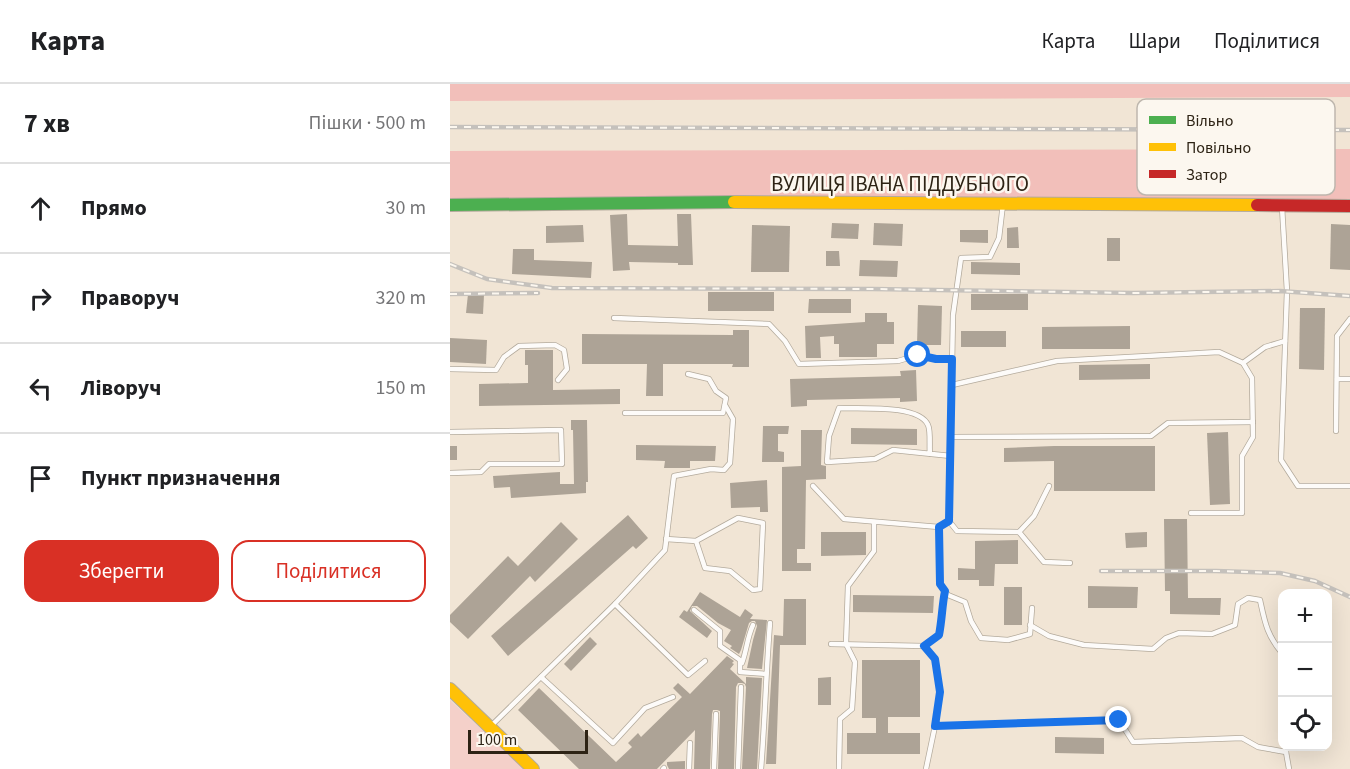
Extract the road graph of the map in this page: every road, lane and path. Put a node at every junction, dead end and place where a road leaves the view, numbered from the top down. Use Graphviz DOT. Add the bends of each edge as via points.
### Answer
graph roads {
  1 [pos="1003,204"];
  2 [pos="450,205"];
  3 [pos="1350,206"];
  4 [pos="1282,207"];
  5 [pos="614,318"];
  6 [pos="1350,318"];
  7 [pos="1285,341"];
  8 [pos="952,359"];
  9 [pos="1243,363"];
  10 [pos="450,369"];
  11 [pos="688,374"];
  12 [pos="1337,379"];
  13 [pos="1350,379"];
  14 [pos="558,380"];
  15 [pos="952,385"];
  16 [pos="725,405"];
  17 [pos="625,413"];
  18 [pos="1253,422"];
  19 [pos="1336,430"];
  20 [pos="450,432"];
  21 [pos="951,437"];
  22 [pos="930,454"];
  23 [pos="951,456"];
  24 [pos="450,473"];
  25 [pos="813,486"];
  26 [pos="1048,486"];
  27 [pos="1350,486"];
  28 [pos="1191,513"];
  29 [pos="949,521"];
  30 [pos="874,522"];
  31 [pos="939,527"];
  32 [pos="1019,532"];
  33 [pos="666,539"];
  34 [pos="696,541"];
  35 [pos="1071,563"];
  36 [pos="945,591"];
  37 [pos="615,604"];
  38 [pos="1032,608"];
  39 [pos="694,610"];
  40 [pos="770,624"];
  41 [pos="753,625"];
  42 [pos="1030,626"];
  43 [pos="831,644"];
  44 [pos="846,644"];
  45 [pos="924,646"];
  46 [pos="1278,648"];
  47 [pos="705,661"];
  48 [pos="740,668"];
  49 [pos="766,674"];
  50 [pos="541,677"];
  51 [pos="741,687"];
  52 [pos="450,688"];
  53 [pos="673,697"];
  54 [pos="716,714"];
  55 [pos="935,726"];
  56 [pos="489,728"];
  57 [pos="690,743"];
  58 [pos="1278,748"];
  59 [pos="1286,751"];
  60 [pos="533,769"];
  61 [pos="689,769"];
  62 [pos="714,769"];
  63 [pos="738,769"];
  64 [pos="761,769"];
  65 [pos="839,769"];
  66 [pos="926,769"];
  67 [pos="1289,769"];
  1 -- 2 [label="street, ВУЛИЦЯ ІВАНА ПІДДУБНОГО" via="679,201"];
  1 -- 4 [label="street, ВУЛИЦЯ ІВАНА ПІДДУБНОГО"];
  1 -- 8 [label="lane" via="999,237 990,257 961,258"];
  3 -- 4 [label="street, ВУЛИЦЯ ІВАНА ПІДДУБНОГО"];
  4 -- 7 [label="lane" via="1287,291"];
  5 -- 8 [label="lane" via="769,324 786,341 799,364 898,361 918,355"];
  6 -- 12 [label="lane" via="1337,336"];
  7 -- 9 [label="lane" via="1264,347"];
  7 -- 27 [label="lane" via="1281,460 1298,486"];
  8 -- 15 [label="lane"];
  9 -- 15 [label="lane" via="1219,352 1057,361"];
  9 -- 18 [label="lane" via="1252,378"];
  10 -- 14 [label="lane" via="496,370 504,357 519,346 555,345 564,350 567,369"];
  11 -- 16 [label="lane" via="709,379 726,398"];
  12 -- 13 [label="lane"];
  12 -- 19 [label="lane"];
  15 -- 21 [label="lane"];
  16 -- 17 [label="lane" via="723,413"];
  16 -- 33 [label="lane" via="733,419 730,463 724,470 674,476"];
  18 -- 21 [label="lane" via="1168,423 1151,436"];
  18 -- 28 [label="lane" via="1253,437 1242,456 1242,513"];
  20 -- 24 [label="lane" via="561,430 562,464 489,464 481,471"];
  21 -- 23 [label="lane"];
  22 -- 22 [label="lane" via="893,450 875,459 827,462 829,436 839,408 895,409 917,414 928,426"];
  22 -- 23 [label="lane"];
  23 -- 29 [label="lane"];
  25 -- 30 [label="lane" via="844,519"];
  26 -- 32 [label="lane" via="1034,516"];
  29 -- 31 [label="lane"];
  29 -- 32 [label="lane" via="957,531"];
  30 -- 31 [label="lane"];
  30 -- 44 [label="lane" via="874,551 848,586"];
  31 -- 36 [label="lane" via="940,584"];
  32 -- 35 [label="lane" via="1044,562"];
  33 -- 34 [label="lane"];
  33 -- 37 [label="lane" via="665,550"];
  34 -- 34 [label="lane" via="705,568 730,571 753,590 760,589 763,523 738,518"];
  36 -- 42 [label="lane" via="965,602 981,638 1008,640 1030,634"];
  36 -- 45 [label="lane" via="939,635"];
  37 -- 47 [label="lane" via="688,675"];
  37 -- 50 [label="lane"];
  38 -- 42 [label="lane"];
  39 -- 48 [label="lane" via="720,632 720,646 740,660"];
  40 -- 49 [label="lane"];
  41 -- 48 [label="lane"];
  42 -- 46 [label="lane" via="1049,636 1084,645 1153,649 1179,633 1212,634 1236,625 1238,604 1248,598 1260,600 1266,628"];
  43 -- 44 [label="lane"];
  44 -- 45 [label="lane"];
  44 -- 65 [label="lane" via="855,662 852,709 840,719"];
  45 -- 55 [label="lane" via="935,659 940,692"];
  48 -- 49 [label="lane" via="740,672"];
  49 -- 64 [label="lane"];
  50 -- 53 [label="lane" via="613,743 645,708"];
  50 -- 56 [label="lane"];
  51 -- 63 [label="lane"];
  52 -- 56 [label="street"];
  54 -- 62 [label="lane"];
  55 -- 58 [label="lane" via="1119,720 1133,741 1242,738 1258,747"];
  55 -- 66 [label="lane"];
  56 -- 60 [label="street"];
  57 -- 61 [label="lane"];
  59 -- 67 [label="lane"];
}
